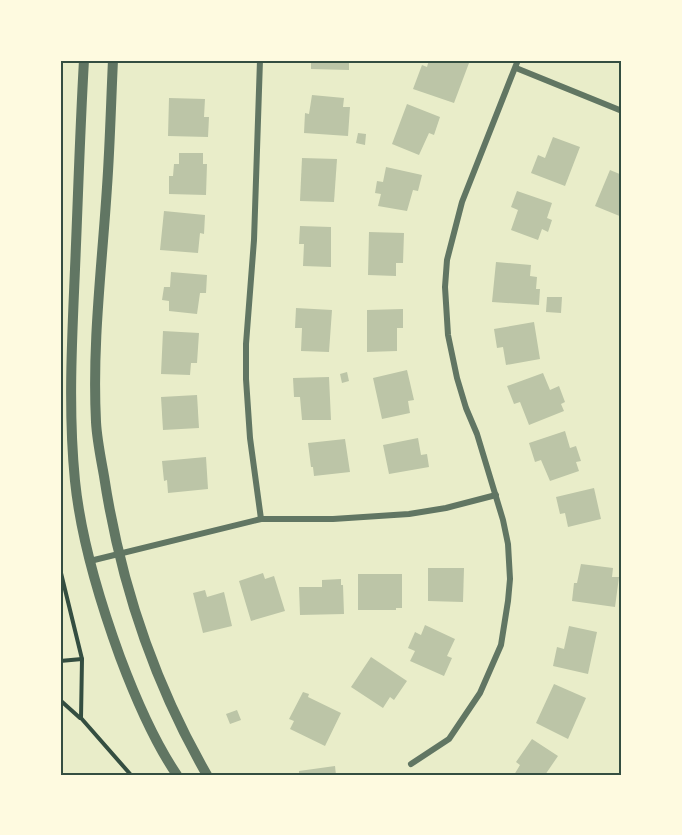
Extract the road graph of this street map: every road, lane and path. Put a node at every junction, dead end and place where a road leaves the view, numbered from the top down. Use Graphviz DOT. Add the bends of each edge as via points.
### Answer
graph roads {
  1 [pos="84,60"];
  2 [pos="112,60"];
  3 [pos="260,60"];
  4 [pos="518,60"];
  5 [pos="516,68"];
  6 [pos="622,111"];
  7 [pos="496,495"];
  8 [pos="261,519"];
  9 [pos="119,555"];
  10 [pos="90,561"];
  11 [pos="60,569"];
  12 [pos="82,659"];
  13 [pos="60,661"];
  14 [pos="60,700"];
  15 [pos="81,718"];
  16 [pos="411,764"];
  17 [pos="131,775"];
  18 [pos="177,775"];
  19 [pos="207,775"];
  1 -- 10 [label="street" via="70,420 75,484"];
  2 -- 9 [label="street" via="107,187 95,325 96,413"];
  3 -- 8 [label="street" via="246,379"];
  4 -- 5 [label="street"];
  5 -- 6 [label="street"];
  5 -- 7 [label="street" via="462,202 447,260 445,287 455,370"];
  7 -- 8 [label="street" via="409,514"];
  7 -- 16 [label="street" via="508,544 510,579 501,645 480,693 455,732"];
  8 -- 9 [label="street"];
  9 -- 10 [label="street"];
  9 -- 19 [label="street" via="164,690"];
  10 -- 18 [label="street" via="104,615 131,688"];
  11 -- 12 [label="path"];
  12 -- 13 [label="path"];
  12 -- 15 [label="path"];
  14 -- 15 [label="path"];
  15 -- 17 [label="path"];
}
